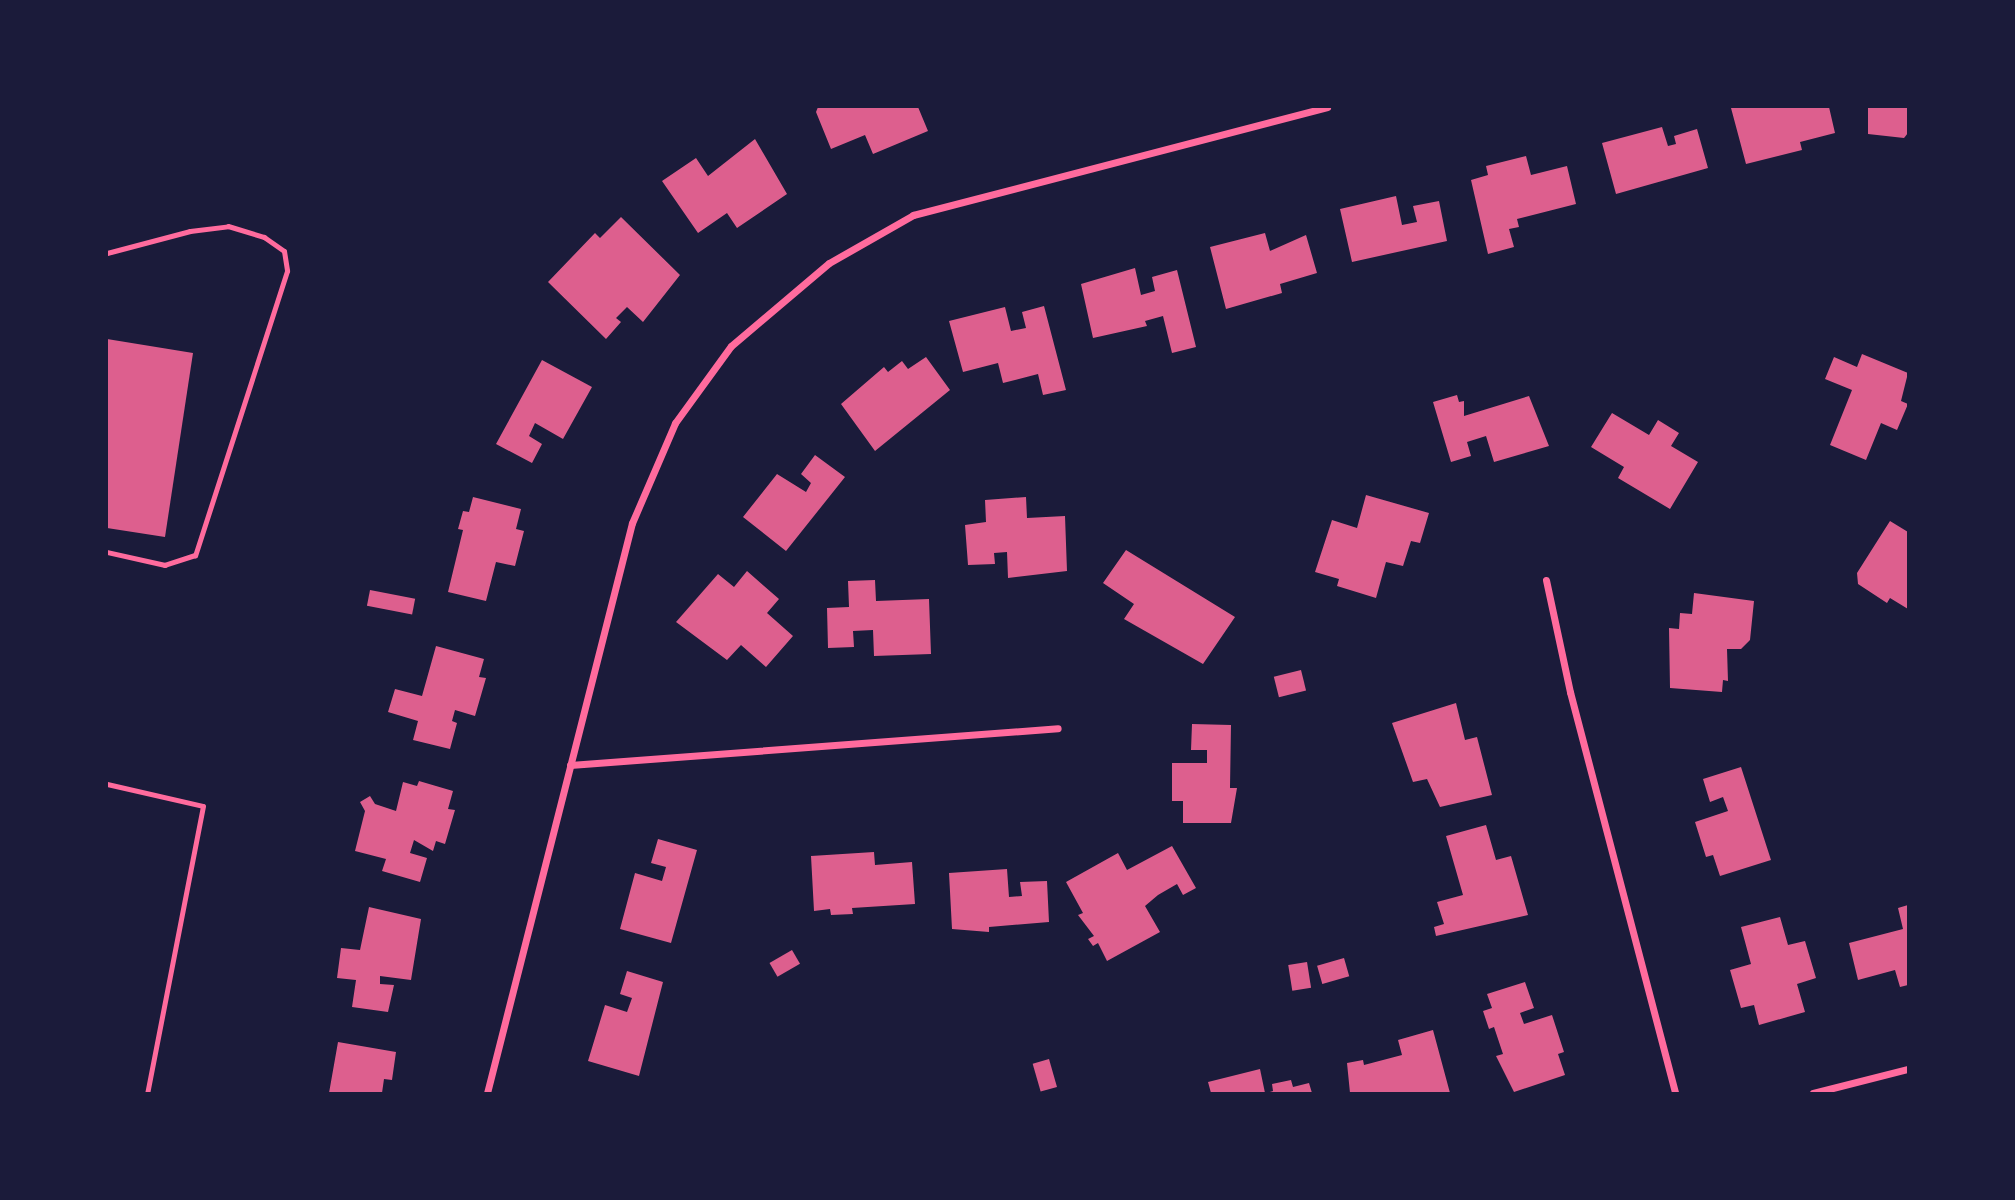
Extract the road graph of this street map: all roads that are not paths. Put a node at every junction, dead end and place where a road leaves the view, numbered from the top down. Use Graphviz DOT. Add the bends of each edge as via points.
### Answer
graph roads {
  1 [pos="1327,107"];
  2 [pos="107,253"];
  3 [pos="107,552"];
  4 [pos="1546,580"];
  5 [pos="1058,728"];
  6 [pos="570,765"];
  7 [pos="107,784"];
  8 [pos="1908,1069"];
  9 [pos="147,1093"];
  10 [pos="486,1093"];
  11 [pos="1675,1093"];
  12 [pos="1813,1093"];
  1 -- 6 [label="street" via="913,215 829,263 732,346 675,423 632,523"];
  2 -- 3 [label="lane" via="228,226 264,237 284,251 287,271 195,555 165,565"];
  4 -- 11 [label="street" via="1570,692"];
  5 -- 6 [label="street"];
  6 -- 10 [label="street"];
  7 -- 9 [label="lane" via="204,806"];
  8 -- 12 [label="street"];
}
